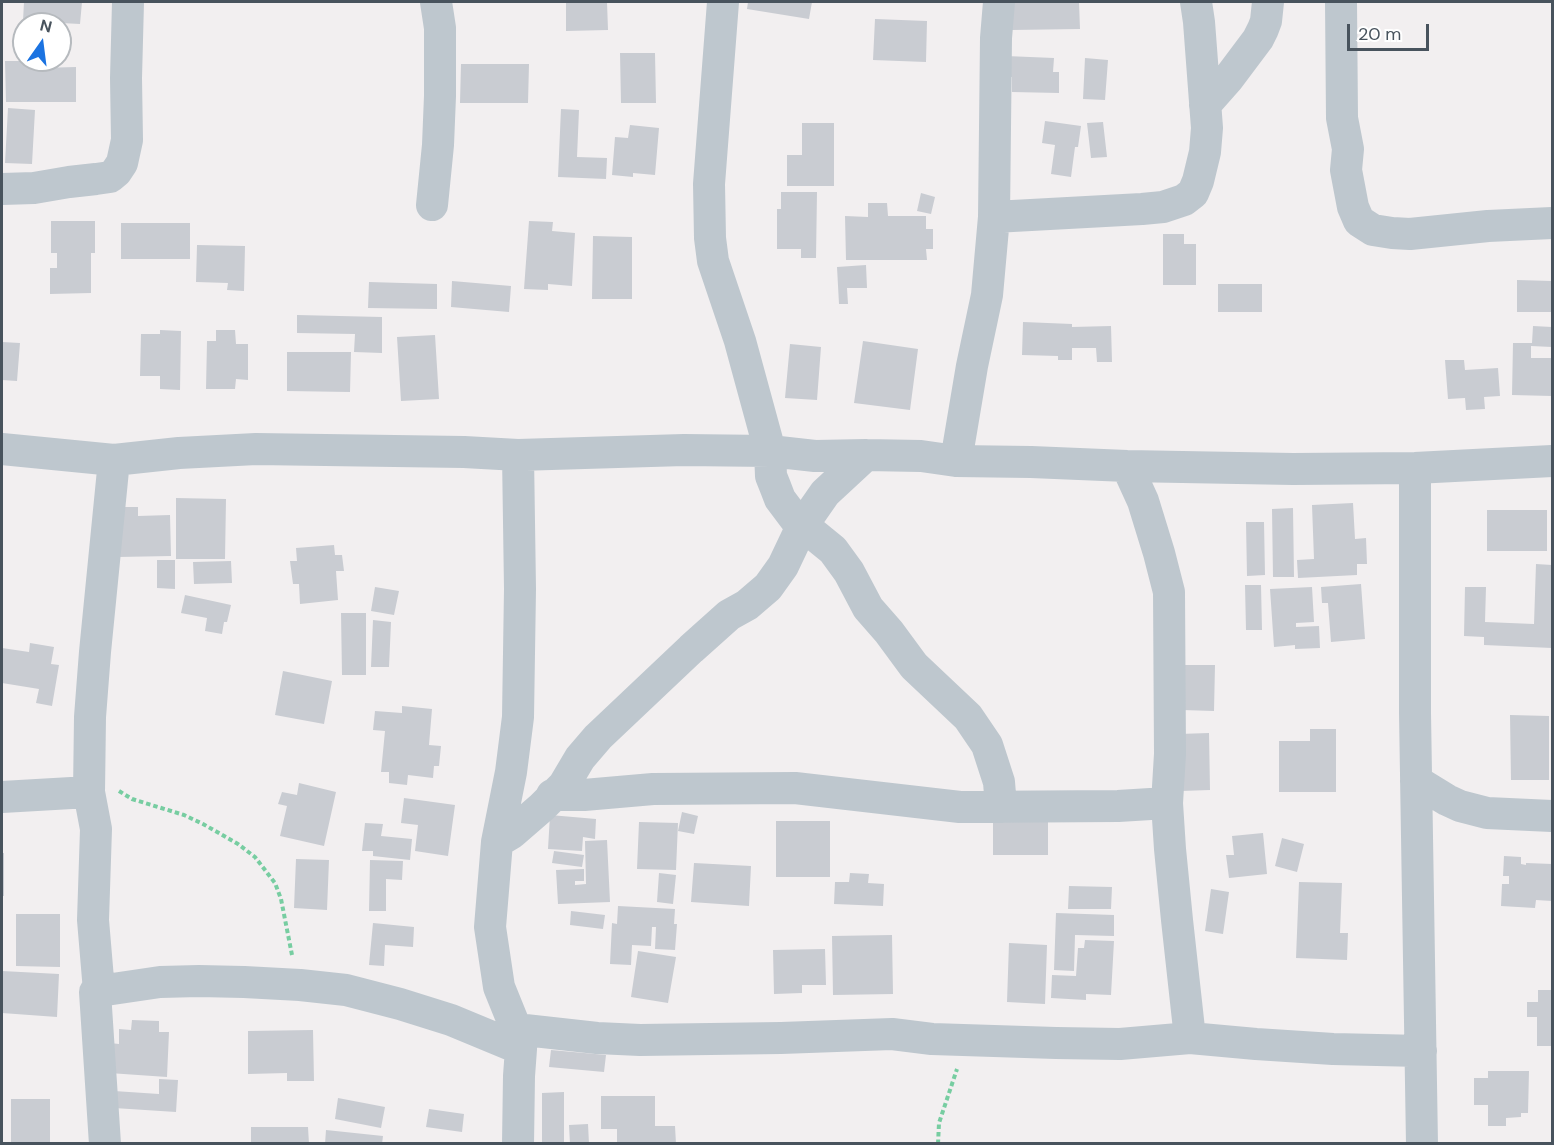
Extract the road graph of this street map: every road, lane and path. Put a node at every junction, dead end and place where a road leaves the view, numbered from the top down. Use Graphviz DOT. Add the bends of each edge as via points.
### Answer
graph roads {
  1 [pos="128,2"];
  2 [pos="436,2"];
  3 [pos="723,2"];
  4 [pos="999,2"];
  5 [pos="1196,2"];
  6 [pos="1268,2"];
  7 [pos="1341,2"];
  8 [pos="1205,105"];
  9 [pos="2,189"];
  10 [pos="432,206"];
  11 [pos="994,217"];
  12 [pos="1552,223"];
  13 [pos="2,449"];
  14 [pos="770,451"];
  15 [pos="866,454"];
  16 [pos="518,455"];
  17 [pos="114,460"];
  18 [pos="956,460"];
  19 [pos="1552,461"];
  20 [pos="1127,466"];
  21 [pos="1415,468"];
  22 [pos="802,526"];
  23 [pos="1416,781"];
  24 [pos="89,784"];
  25 [pos="552,795"];
  26 [pos="2,797"];
  27 [pos="1167,803"];
  28 [pos="1000,807"];
  29 [pos="1552,816"];
  30 [pos="497,842"];
  31 [pos="300,985"];
  32 [pos="99,991"];
  33 [pos="1190,1038"];
  34 [pos="518,1039"];
  35 [pos="972,1039"];
  36 [pos="1421,1051"];
  37 [pos="938,1141"];
  38 [pos="105,1143"];
  39 [pos="518,1143"];
  40 [pos="932,1143"];
  41 [pos="1422,1143"];
  1 -- 9 [label="street" via="127,140 116,172 110,177"];
  2 -- 10 [label="street" via="440,96"];
  3 -- 14 [label="street" via="709,184 710,238 713,261"];
  4 -- 11 [label="street"];
  5 -- 8 [label="street"];
  6 -- 8 [label="street" via="1266,21 1257,39"];
  7 -- 12 [label="street" via="1346,170 1359,221 1373,230 1401,234"];
  8 -- 11 [label="street" via="1205,152 1198,181 1184,200 1142,209"];
  11 -- 18 [label="street" via="987,295"];
  13 -- 17 [label="street"];
  14 -- 15 [label="street" via="815,456"];
  14 -- 16 [label="street"];
  14 -- 22 [label="street" via="771,476 780,499"];
  15 -- 18 [label="street"];
  15 -- 22 [label="street" via="825,493"];
  16 -- 17 [label="street" via="256,449"];
  16 -- 30 [label="street" via="518,717"];
  17 -- 24 [label="street" via="95,652"];
  18 -- 20 [label="street"];
  19 -- 21 [label="street"];
  20 -- 21 [label="street"];
  20 -- 27 [label="street" via="1143,501 1169,592"];
  21 -- 23 [label="street"];
  22 -- 25 [label="street" via="768,587 729,615 598,737"];
  22 -- 28 [label="street" via="832,550 849,572 868,609 914,666 968,717 987,745 999,782"];
  23 -- 29 [label="street" via="1460,806 1487,813"];
  23 -- 36 [label="street"];
  24 -- 26 [label="street"];
  24 -- 31 [label="path" via="111,785 132,799 184,815 255,857 275,883 281,899"];
  24 -- 32 [label="street" via="96,829 93,920"];
  25 -- 28 [label="street" via="653,789 795,788 960,807"];
  25 -- 30 [label="street" via="526,822"];
  27 -- 28 [label="street"];
  27 -- 33 [label="street"];
  30 -- 34 [label="street" via="490,927 499,987"];
  31 -- 32 [label="street" via="189,981"];
  31 -- 34 [label="street" via="346,990"];
  32 -- 38 [label="street" via="95,992"];
  33 -- 35 [label="street" via="1120,1044"];
  33 -- 36 [label="street"];
  34 -- 35 [label="street" via="892,1034"];
  34 -- 39 [label="street"];
  35 -- 37 [label="path" via="947,1096"];
  36 -- 41 [label="street"];
  37 -- 40 [label="path"];
}
